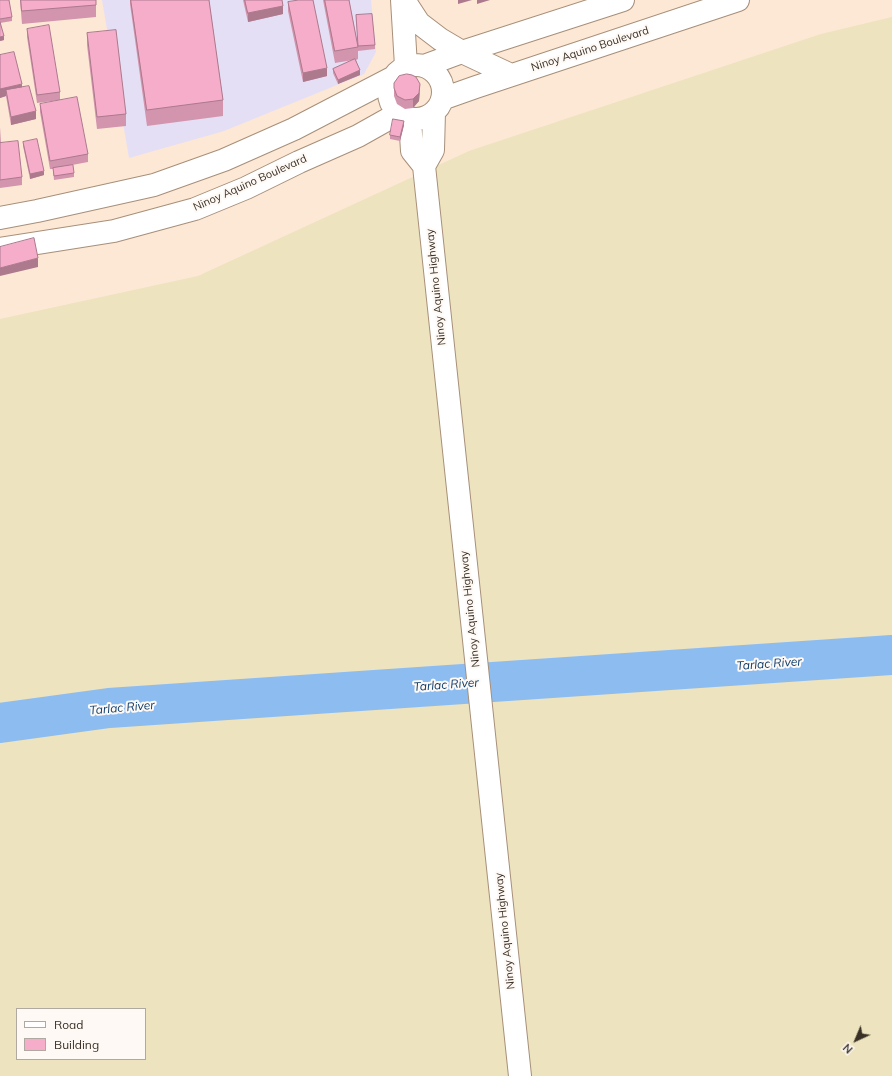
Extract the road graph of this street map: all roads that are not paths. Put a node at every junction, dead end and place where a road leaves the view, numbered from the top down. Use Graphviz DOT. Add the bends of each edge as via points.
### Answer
graph roads {
  1 [pos="403,0"];
  2 [pos="623,0"];
  3 [pos="738,0"];
  4 [pos="462,52"];
  5 [pos="407,70"];
  6 [pos="511,75"];
  7 [pos="438,106"];
  8 [pos="404,116"];
  9 [pos="424,173"];
  10 [pos="0,218"];
  11 [pos="0,249"];
  12 [pos="520,1076"];
  1 -- 4 [label="main road" via="420,24"];
  1 -- 5 [label="main road"];
  2 -- 4 [label="main road"];
  3 -- 6 [label="main road, Ninoy Aquino Boulevard"];
  4 -- 5 [label="main road"];
  4 -- 6 [label="main road"];
  5 -- 7 [label="main road" via="433,71 440,79 443,89"];
  5 -- 8 [label="main road" via="389,88 392,106"];
  5 -- 10 [label="main road" via="294,129 224,160 154,186"];
  6 -- 7 [label="main road, Ninoy Aquino Boulevard"];
  7 -- 8 [label="main road" via="422,118"];
  7 -- 9 [label="main road" via="433,150"];
  8 -- 9 [label="main road" via="412,151"];
  8 -- 11 [label="main road, Ninoy Aquino Boulevard" via="195,209 114,231"];
  9 -- 12 [label="main road, Ninoy Aquino Highway"];
}
